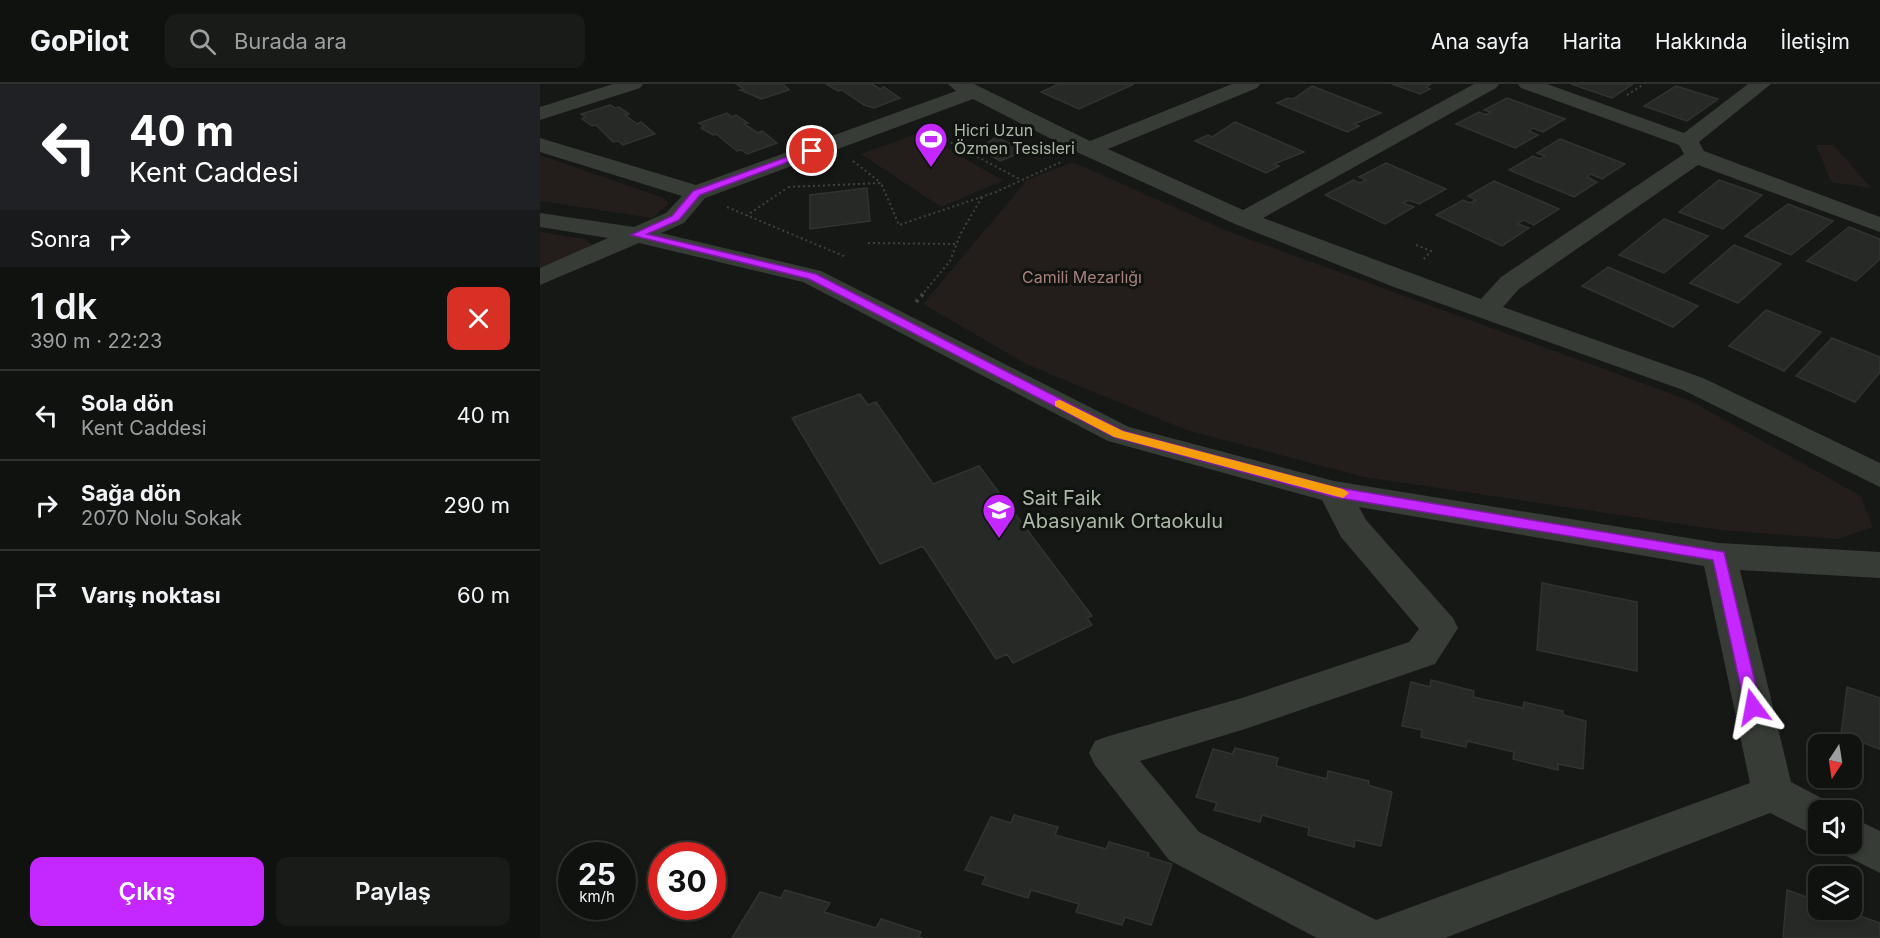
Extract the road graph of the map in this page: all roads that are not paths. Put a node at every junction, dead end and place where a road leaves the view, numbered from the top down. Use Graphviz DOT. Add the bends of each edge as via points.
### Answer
graph roads {
  1 [pos="633,84"];
  2 [pos="1200,84"];
  3 [pos="1250,84"];
  4 [pos="1489,84"];
  5 [pos="1528,84"];
  6 [pos="1761,84"];
  7 [pos="966,88"];
  8 [pos="1225,95"];
  9 [pos="540,114"];
  10 [pos="540,145"];
  11 [pos="1692,148"];
  12 [pos="1089,149"];
  13 [pos="697,193"];
  14 [pos="1244,219"];
  15 [pos="540,220"];
  16 [pos="1880,225"];
  17 [pos="637,235"];
  18 [pos="540,277"];
  19 [pos="1485,310"];
  20 [pos="1880,476"];
  21 [pos="1334,492"];
  22 [pos="1719,556"];
  23 [pos="1880,565"];
  24 [pos="1773,793"];
  25 [pos="1808,812"];
  26 [pos="1862,843"];
  27 [pos="1880,853"];
  28 [pos="1364,938"];
  29 [pos="1386,938"];
  1 -- 9 [label="street"];
  2 -- 8 [label="street"];
  3 -- 8 [label="street"];
  4 -- 14 [label="street"];
  5 -- 11 [label="street"];
  6 -- 11 [label="street"];
  7 -- 12 [label="street"];
  7 -- 13 [label="street" via="903,117"];
  8 -- 12 [label="street"];
  10 -- 13 [label="street"];
  11 -- 16 [label="street"];
  11 -- 19 [label="street" via="1510,283"];
  12 -- 14 [label="street"];
  13 -- 17 [label="street" via="675,218"];
  14 -- 19 [label="street"];
  15 -- 17 [label="street"];
  17 -- 18 [label="street"];
  17 -- 21 [label="street" via="812,276 1119,434"];
  19 -- 20 [label="street" via="1693,384"];
  21 -- 22 [label="street"];
  21 -- 28 [label="street" via="1353,528 1440,628 1422,653 1108,753 1184,846"];
  22 -- 23 [label="street"];
  22 -- 24 [label="street"];
  24 -- 25 [label="street"];
  24 -- 29 [label="street"];
  26 -- 27 [label="street"];
}
